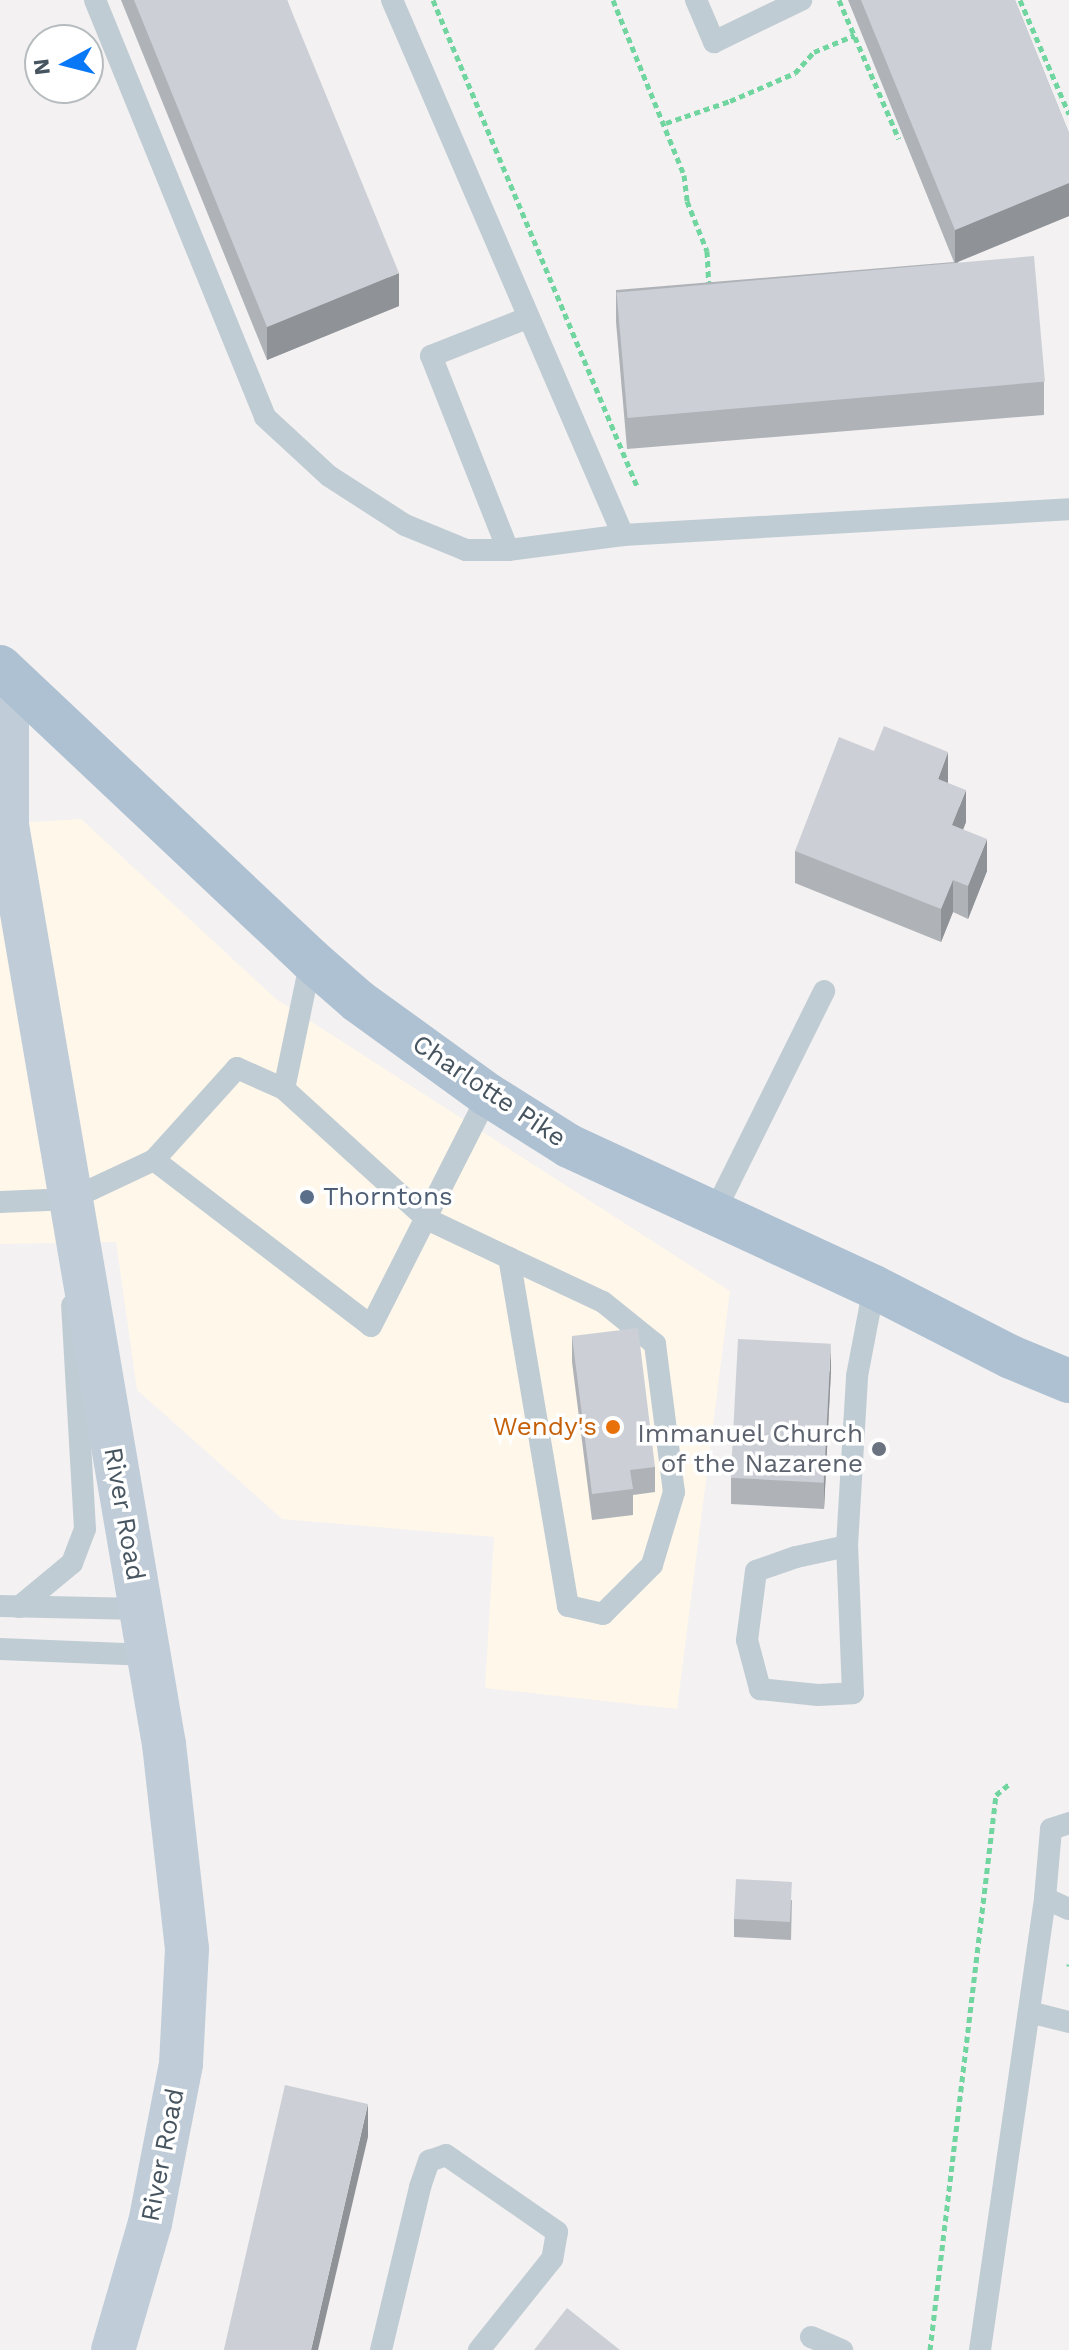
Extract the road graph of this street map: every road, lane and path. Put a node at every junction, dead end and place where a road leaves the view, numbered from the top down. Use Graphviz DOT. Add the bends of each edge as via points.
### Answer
graph roads {
  1 [pos="95,0"];
  2 [pos="392,0"];
  3 [pos="433,0"];
  4 [pos="613,0"];
  5 [pos="696,0"];
  6 [pos="801,0"];
  7 [pos="839,0"];
  8 [pos="1020,0"];
  9 [pos="855,35"];
  10 [pos="1069,114"];
  11 [pos="665,123"];
  12 [pos="899,139"];
  13 [pos="709,293"];
  14 [pos="527,318"];
  15 [pos="638,489"];
  16 [pos="1069,509"];
  17 [pos="623,535"];
  18 [pos="508,550"];
  19 [pos="2,676"];
  20 [pos="311,960"];
  21 [pos="824,991"];
  22 [pos="284,1089"];
  23 [pos="488,1095"];
  24 [pos="154,1160"];
  25 [pos="0,1202"];
  26 [pos="73,1211"];
  27 [pos="713,1215"];
  28 [pos="427,1219"];
  29 [pos="509,1258"];
  30 [pos="874,1287"];
  31 [pos="1069,1381"];
  32 [pos="847,1546"];
  33 [pos="10,1606"];
  34 [pos="141,1609"];
  35 [pos="0,1649"];
  36 [pos="149,1655"];
  37 [pos="1009,1784"];
  38 [pos="1069,1823"];
  39 [pos="1045,1898"];
  40 [pos="1069,1909"];
  41 [pos="1029,2012"];
  42 [pos="1069,2022"];
  43 [pos="811,2337"];
  44 [pos="113,2350"];
  45 [pos="381,2350"];
  46 [pos="479,2350"];
  47 [pos="842,2350"];
  48 [pos="930,2350"];
  49 [pos="980,2350"];
  1 -- 18 [label="lane" via="265,417 329,476 405,525 466,550"];
  2 -- 14 [label="lane"];
  3 -- 15 [label="path"];
  4 -- 11 [label="path"];
  5 -- 6 [label="lane" via="714,42"];
  7 -- 9 [label="path"];
  8 -- 10 [label="path"];
  9 -- 11 [label="path" via="814,52 795,73"];
  9 -- 12 [label="path"];
  11 -- 13 [label="path" via="707,251"];
  14 -- 17 [label="lane"];
  14 -- 18 [label="lane" via="431,356"];
  16 -- 17 [label="lane"];
  17 -- 18 [label="lane"];
  19 -- 20 [label="main road, Charlotte Pike"];
  19 -- 26 [label="main road, River Road" via="7,825"];
  20 -- 22 [label="lane"];
  20 -- 23 [label="main road, Charlotte Pike" via="358,1001"];
  21 -- 27 [label="lane"];
  22 -- 24 [label="lane" via="237,1068"];
  22 -- 28 [label="lane"];
  23 -- 27 [label="main road, Charlotte Pike" via="569,1146"];
  23 -- 28 [label="lane"];
  24 -- 26 [label="lane"];
  24 -- 28 [label="lane" via="371,1326"];
  25 -- 26 [label="lane"];
  26 -- 33 [label="lane" via="72,1332 85,1529 72,1563"];
  26 -- 34 [label="main road, River Road"];
  27 -- 30 [label="main road, Charlotte Pike"];
  28 -- 29 [label="lane"];
  29 -- 29 [label="lane" via="568,1606 603,1614 652,1565 674,1492 655,1344 603,1302"];
  30 -- 31 [label="main road, Charlotte Pike"];
  30 -- 32 [label="lane" via="857,1376"];
  32 -- 32 [label="lane" via="853,1693 760,1689 747,1640 756,1571"];
  33 -- 34 [label="lane"];
  34 -- 36 [label="main road, River Road"];
  35 -- 36 [label="lane"];
  36 -- 44 [label="main road, River Road" via="187,1949 181,2064 150,2223"];
  37 -- 48 [label="path" via="996,1795"];
  38 -- 39 [label="lane" via="1051,1829"];
  39 -- 40 [label="lane"];
  39 -- 41 [label="lane"];
  41 -- 42 [label="lane"];
  41 -- 49 [label="lane"];
  43 -- 47 [label="lane"];
  45 -- 46 [label="lane" via="420,2187 429,2161 446,2155 557,2232 552,2259"];
}
